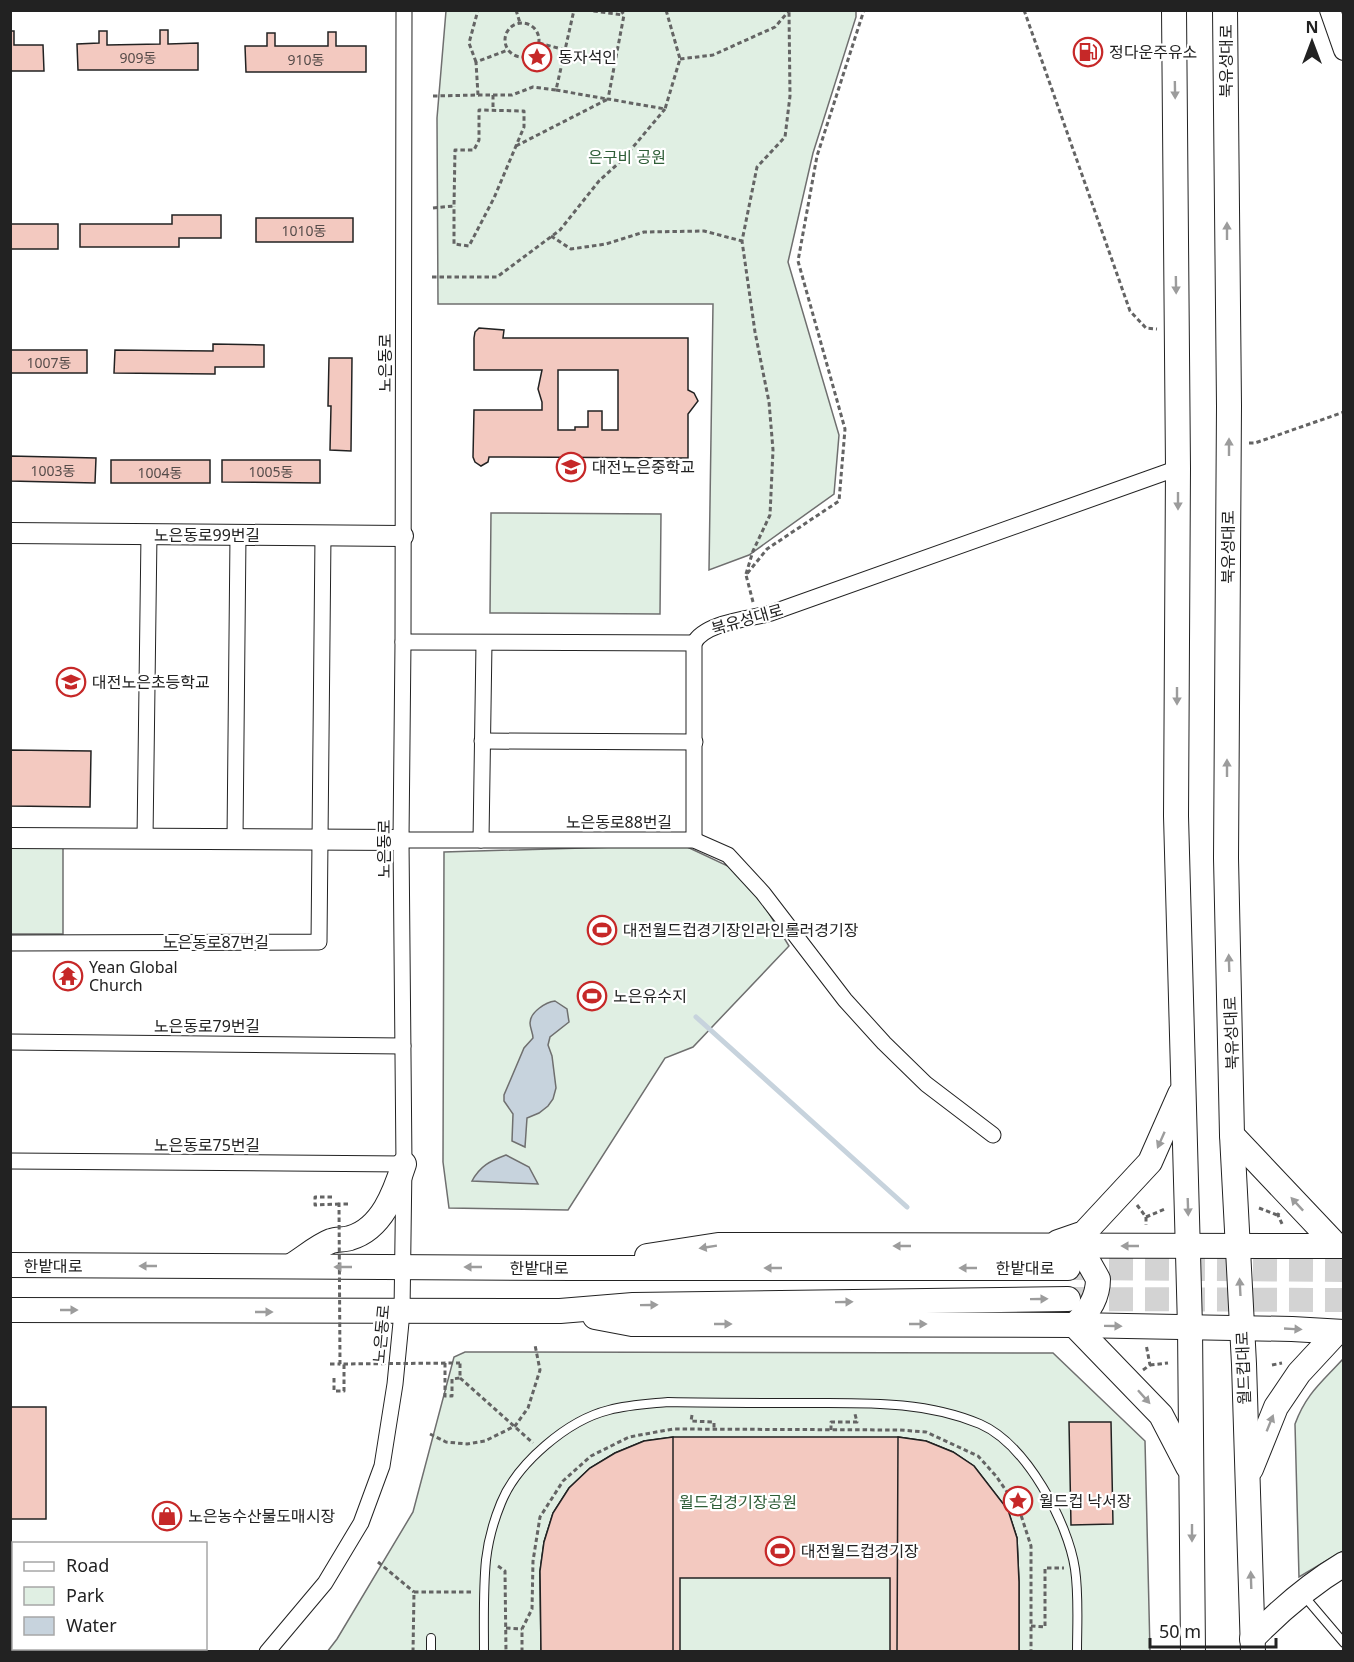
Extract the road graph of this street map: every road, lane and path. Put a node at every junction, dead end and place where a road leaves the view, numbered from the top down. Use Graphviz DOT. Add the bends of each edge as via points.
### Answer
graph roads {
  1 [pos="404,10"];
  2 [pos="478,10"];
  3 [pos="516,10"];
  4 [pos="574,10"];
  5 [pos="586,10"];
  6 [pos="666,10"];
  7 [pos="864,10"];
  8 [pos="1024,10"];
  9 [pos="1174,10"];
  10 [pos="1226,10"];
  11 [pos="1330,10"];
  12 [pos="789,11"];
  13 [pos="623,13"];
  14 [pos="519,23"];
  15 [pos="539,43"];
  16 [pos="508,50"];
  17 [pos="565,50"];
  18 [pos="1344,50"];
  19 [pos="680,59"];
  20 [pos="476,62"];
  21 [pos="556,90"];
  22 [pos="478,95"];
  23 [pos="493,95"];
  24 [pos="433,96"];
  25 [pos="608,99"];
  26 [pos="665,109"];
  27 [pos="493,110"];
  28 [pos="516,146"];
  29 [pos="454,206"];
  30 [pos="433,208"];
  31 [pos="551,236"];
  32 [pos="742,241"];
  33 [pos="432,277"];
  34 [pos="1177,331"];
  35 [pos="1344,412"];
  36 [pos="1229,444"];
  37 [pos="1178,468"];
  38 [pos="10,533"];
  39 [pos="149,534"];
  40 [pos="238,535"];
  41 [pos="323,535"];
  42 [pos="404,536"];
  43 [pos="746,575"];
  44 [pos="757,617"];
  45 [pos="404,642"];
  46 [pos="484,643"];
  47 [pos="694,643"];
  48 [pos="482,741"];
  49 [pos="695,742"];
  50 [pos="10,838"];
  51 [pos="145,839"];
  52 [pos="235,839"];
  53 [pos="320,839"];
  54 [pos="401,840"];
  55 [pos="481,840"];
  56 [pos="694,840"];
  57 [pos="10,944"];
  58 [pos="10,1042"];
  59 [pos="403,1046"];
  60 [pos="1232,1084"];
  61 [pos="1183,1086"];
  62 [pos="993,1135"];
  63 [pos="1232,1135"];
  64 [pos="10,1161"];
  65 [pos="404,1164"];
  66 [pos="332,1197"];
  67 [pos="1134,1202"];
  68 [pos="339,1204"];
  69 [pos="348,1204"];
  70 [pos="1260,1208"];
  71 [pos="1165,1209"];
  72 [pos="1278,1215"];
  73 [pos="1146,1217"];
  74 [pos="1146,1232"];
  75 [pos="1189,1246"];
  76 [pos="1238,1246"];
  77 [pos="1340,1246"];
  78 [pos="1059,1253"];
  79 [pos="10,1265"];
  80 [pos="291,1266"];
  81 [pos="402,1267"];
  82 [pos="574,1268"];
  83 [pos="1068,1299"];
  84 [pos="10,1310"];
  85 [pos="560,1311"];
  86 [pos="402,1312"];
  87 [pos="1074,1325"];
  88 [pos="1190,1327"];
  89 [pos="1242,1328"];
  90 [pos="1340,1332"];
  91 [pos="1145,1336"];
  92 [pos="535,1345"];
  93 [pos="445,1363"];
  94 [pos="1168,1363"];
  95 [pos="330,1364"];
  96 [pos="342,1364"];
  97 [pos="1149,1365"];
  98 [pos="1137,1375"];
  99 [pos="334,1378"];
  100 [pos="460,1378"];
  101 [pos="848,1414"];
  102 [pos="703,1415"];
  103 [pos="514,1426"];
  104 [pos="714,1429"];
  105 [pos="831,1430"];
  106 [pos="430,1434"];
  107 [pos="540,1450"];
  108 [pos="1191,1475"];
  109 [pos="1248,1477"];
  110 [pos="378,1562"];
  111 [pos="1344,1564"];
  112 [pos="1075,1568"];
  113 [pos="505,1571"];
  114 [pos="414,1592"];
  115 [pos="484,1592"];
  116 [pos="1301,1592"];
  117 [pos="1031,1626"];
  118 [pos="506,1628"];
  119 [pos="522,1629"];
  120 [pos="431,1638"];
  121 [pos="1344,1643"];
  122 [pos="1252,1645"];
  123 [pos="267,1652"];
  124 [pos="413,1652"];
  125 [pos="431,1652"];
  126 [pos="484,1652"];
  127 [pos="506,1652"];
  128 [pos="522,1652"];
  129 [pos="1031,1652"];
  130 [pos="1077,1652"];
  131 [pos="1192,1652"];
  1 -- 42 [label="street, 노은동로"];
  2 -- 20 [label="path" via="469,43"];
  3 -- 14 [label="path"];
  4 -- 17 [label="path"];
  5 -- 13 [label="path"];
  6 -- 19 [label="path"];
  7 -- 43 [label="path" via="817,156 798,261 845,429 839,501 767,549"];
  8 -- 34 [label="path" via="1130,312 1146,328"];
  9 -- 34 [label="main road, one-way"];
  36 -- 10 [label="main road, 북유성대로, one-way"];
  11 -- 18 [label="street"];
  12 -- 19 [label="path" via="775,27 713,55"];
  12 -- 32 [label="path" via="790,96 785,137 757,167"];
  13 -- 25 [label="path"];
  14 -- 15 [label="path" via="534,28"];
  14 -- 16 [label="path" via="506,32"];
  15 -- 16 [label="path" via="534,53 523,57"];
  15 -- 17 [label="path"];
  16 -- 20 [label="path"];
  17 -- 21 [label="path"];
  19 -- 26 [label="path"];
  20 -- 22 [label="path"];
  21 -- 23 [label="path" via="533,87 512,95"];
  21 -- 25 [label="path"];
  22 -- 23 [label="path"];
  22 -- 24 [label="path"];
  23 -- 27 [label="path"];
  25 -- 26 [label="path"];
  25 -- 28 [label="path"];
  26 -- 31 [label="path"];
  27 -- 28 [label="path" via="524,111 524,127"];
  27 -- 29 [label="path" via="479,110 479,140 474,150 455,150"];
  28 -- 29 [label="path" via="495,198 469,246 454,244"];
  29 -- 30 [label="path"];
  31 -- 32 [label="path" via="571,249 606,244 644,232 704,231"];
  31 -- 33 [label="path" via="496,278"];
  32 -- 43 [label="path" via="769,402 773,450 770,515"];
  34 -- 37 [label="main road"];
  35 -- 36 [label="path" via="1255,443"];
  60 -- 36 [label="main road, 북유성대로, one-way" via="1226,858"];
  37 -- 44 [label="street, 북유성대로"];
  37 -- 61 [label="main road, one-way" via="1176,816"];
  38 -- 39 [label="street, 노은동로99번길"];
  39 -- 40 [label="street, 노은동로99번길"];
  39 -- 51 [label="street"];
  40 -- 41 [label="street, 노은동로99번길"];
  40 -- 52 [label="street"];
  41 -- 42 [label="street, 노은동로99번길"];
  41 -- 53 [label="street, 노은동로87번길"];
  42 -- 45 [label="street, 노은동로"];
  43 -- 44 [label="path"];
  44 -- 47 [label="street, 북유성대로" via="709,628"];
  45 -- 46 [label="street"];
  45 -- 54 [label="street, 노은동로"];
  46 -- 47 [label="street"];
  46 -- 48 [label="street"];
  47 -- 49 [label="street, 노은동로88번길"];
  48 -- 49 [label="street"];
  48 -- 55 [label="street"];
  49 -- 56 [label="street, 노은동로88번길"];
  50 -- 51 [label="street"];
  51 -- 52 [label="street"];
  52 -- 53 [label="street"];
  53 -- 54 [label="street"];
  53 -- 57 [label="street, 노은동로87번길" via="319,942"];
  54 -- 55 [label="street, 노은동로88번길"];
  54 -- 59 [label="street, 노은동로"];
  55 -- 56 [label="street, 노은동로88번길"];
  56 -- 62 [label="street" via="728,855 884,1043 926,1083"];
  58 -- 59 [label="street, 노은동로79번길"];
  59 -- 65 [label="street, 노은동로"];
  60 -- 63 [label="main road, 월드컵대로"];
  61 -- 75 [label="main road, one-way"];
  61 -- 78 [label="main road, one-way" via="1150,1162 1084,1233"];
  63 -- 76 [label="main road, 월드컵대로"];
  77 -- 63 [label="main road, one-way"];
  64 -- 65 [label="street, 노은동로75번길"];
  65 -- 80 [label="main road" via="395,1191 375,1223 351,1238 330,1241"];
  65 -- 81 [label="street, 노은동로"];
  66 -- 68 [label="path" via="315,1197 315,1205"];
  67 -- 73 [label="path"];
  68 -- 69 [label="path, bridge"];
  68 -- 96 [label="path, bridge"];
  70 -- 72 [label="path"];
  71 -- 73 [label="path"];
  73 -- 74 [label="path"];
  75 -- 76 [label="main road"];
  75 -- 78 [label="main road, one-way"];
  75 -- 88 [label="main road"];
  76 -- 77 [label="main road"];
  89 -- 76 [label="main road, 월드컵대로, one-way"];
  78 -- 82 [label="main road, 한밭대로, one-way"];
  78 -- 82 [label="main road, one-way" via="718,1245"];
  78 -- 87 [label="main road" via="1084,1254 1098,1279 1093,1302"];
  80 -- 79 [label="main road, 한밭대로, one-way"];
  81 -- 80 [label="main road, 한밭대로, one-way"];
  82 -- 81 [label="main road, 한밭대로, one-way"];
  81 -- 86 [label="street, 노은동로"];
  85 -- 83 [label="main road, 한밭대로, one-way" via="633,1305"];
  84 -- 86 [label="main road, 한밭대로, one-way"];
  85 -- 86 [label="main road, 한밭대로"];
  85 -- 87 [label="main road, one-way" via="632,1324"];
  86 -- 123 [label="street, 노은동로" via="382,1466 361,1523 326,1584"];
  87 -- 88 [label="main road, one-way"];
  87 -- 108 [label="main road, one-way" via="1161,1415"];
  88 -- 89 [label="main road"];
  88 -- 108 [label="main road"];
  89 -- 90 [label="main road, one-way"];
  89 -- 109 [label="main road, 월드컵대로"];
  109 -- 90 [label="main road, one-way" via="1276,1407 1299,1373"];
  91 -- 97 [label="path"];
  92 -- 103 [label="path" via="540,1370 528,1408"];
  93 -- 96 [label="path, bridge"];
  93 -- 100 [label="path, bridge" via="460,1363"];
  93 -- 100 [label="path" via="445,1396 452,1396 452,1379"];
  94 -- 97 [label="path"];
  95 -- 96 [label="path"];
  96 -- 99 [label="path" via="344,1391 334,1391"];
  97 -- 98 [label="path"];
  100 -- 103 [label="path"];
  101 -- 105 [label="path" via="857,1414 857,1422 831,1422"];
  102 -- 104 [label="path" via="692,1415 692,1421 714,1422"];
  103 -- 106 [label="path" via="485,1441 466,1444 446,1442"];
  103 -- 107 [label="path"];
  104 -- 105 [label="path"];
  104 -- 119 [label="path" via="674,1429 629,1437 591,1456 562,1481 540,1517 533,1561 532,1609"];
  105 -- 117 [label="path" via="926,1432 978,1456 1019,1509 1031,1546"];
  107 -- 112 [label="lane" via="570,1427 607,1410 638,1404 875,1404 940,1410 983,1425 1027,1464 1062,1522"];
  107 -- 115 [label="lane" via="501,1502 486,1558"];
  108 -- 131 [label="main road, one-way"];
  122 -- 109 [label="main road, 월드컵대로, one-way"];
  110 -- 114 [label="path"];
  111 -- 116 [label="main road"];
  112 -- 117 [label="path" via="1045,1568 1045,1627"];
  112 -- 130 [label="lane"];
  113 -- 118 [label="path"];
  114 -- 115 [label="path"];
  114 -- 124 [label="path"];
  115 -- 126 [label="lane"];
  116 -- 121 [label="lane"];
  116 -- 122 [label="main road"];
  117 -- 129 [label="path"];
  118 -- 119 [label="path"];
  118 -- 127 [label="path"];
  119 -- 128 [label="path"];
  120 -- 125 [label="lane"];
}
